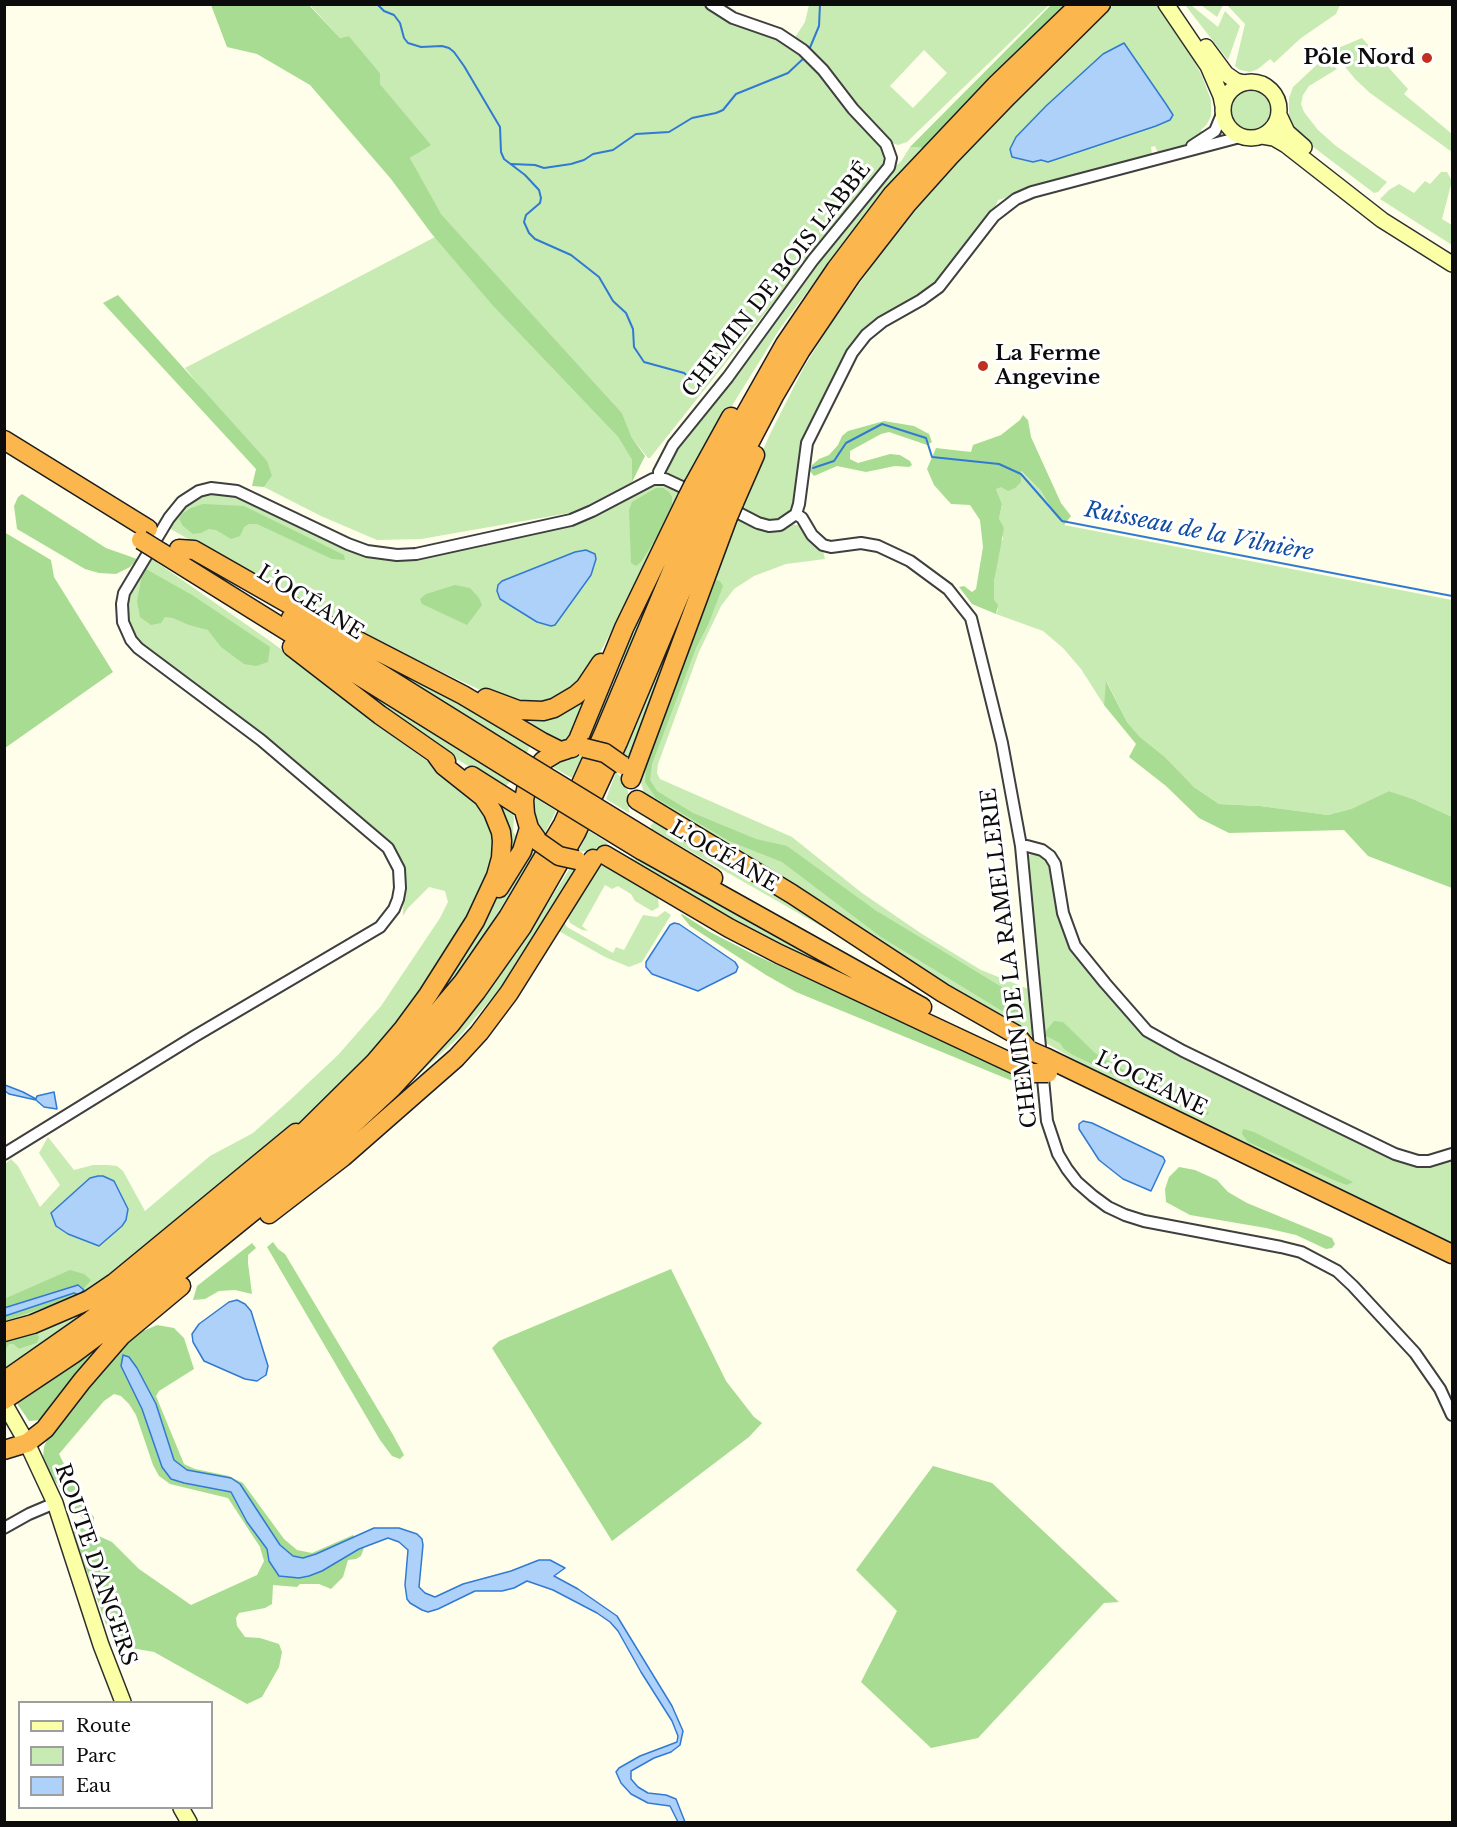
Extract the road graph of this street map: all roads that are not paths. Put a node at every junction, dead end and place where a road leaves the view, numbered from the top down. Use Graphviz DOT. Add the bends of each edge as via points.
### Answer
graph roads {
  1 [pos="711,4"];
  2 [pos="1080,4"];
  3 [pos="1101,4"];
  4 [pos="1166,4"];
  5 [pos="1175,4"];
  6 [pos="1244,83"];
  7 [pos="1222,110"];
  8 [pos="1279,115"];
  9 [pos="1262,136"];
  10 [pos="1240,137"];
  11 [pos="1181,152"];
  12 [pos="1452,254"];
  13 [pos="1452,264"];
  14 [pos="793,347"];
  15 [pos="4,440"];
  16 [pos="4,454"];
  17 [pos="659,478"];
  18 [pos="711,501"];
  19 [pos="796,514"];
  20 [pos="145,534"];
  21 [pos="170,548"];
  22 [pos="196,574"];
  23 [pos="624,628"];
  24 [pos="431,678"];
  25 [pos="572,749"];
  26 [pos="436,754"];
  27 [pos="516,765"];
  28 [pos="626,772"];
  29 [pos="591,783"];
  30 [pos="637,800"];
  31 [pos="524,809"];
  32 [pos="534,835"];
  33 [pos="1021,846"];
  34 [pos="591,858"];
  35 [pos="475,921"];
  36 [pos="521,972"];
  37 [pos="1037,1061"];
  38 [pos="314,1120"];
  39 [pos="340,1138"];
  40 [pos="4,1154"];
  41 [pos="1452,1154"];
  42 [pos="212,1225"];
  43 [pos="1452,1254"];
  44 [pos="1452,1268"];
  45 [pos="4,1332"];
  46 [pos="6,1395"];
  47 [pos="1452,1415"];
  48 [pos="27,1443"];
  49 [pos="4,1450"];
  50 [pos="55,1503"];
  51 [pos="4,1528"];
  52 [pos="123,1701"];
  1 -- 17 [label="street, CHEMIN DE BOIS L'ABBÉ" via="733,18 779,34 803,50 886,144 891,161 673,445"];
  2 -- 14 [label="highway" via="891,195 836,269"];
  3 -- 14 [label="highway" via="914,196"];
  4 -- 7 [label="street" via="1208,66 1221,96"];
  5 -- 6 [label="street" via="1222,69"];
  6 -- 7 [label="street" via="1227,95"];
  6 -- 8 [label="street" via="1256,83 1270,90 1278,102"];
  7 -- 10 [label="street" via="1230,130"];
  7 -- 11 [label="street" via="1220,123 1212,134"];
  8 -- 9 [label="street" via="1271,130"];
  8 -- 12 [label="street" via="1287,132 1306,149 1388,213"];
  9 -- 10 [label="street"];
  9 -- 13 [label="street" via="1286,145 1382,220"];
  10 -- 11 [label="street"];
  11 -- 19 [label="street" via="1016,199 994,216 939,287 866,335 841,372 807,443"];
  14 -- 18 [label="highway" via="747,446"];
  14 -- 18 [label="highway" via="765,362 726,424"];
  15 -- 20 [label="highway, L’OCÉANE"];
  16 -- 20 [label="highway, L’OCÉANE"];
  17 -- 19 [label="street" via="769,526 780,525"];
  17 -- 40 [label="street" via="571,519 416,555 358,548 231,489 199,491 182,502 124,593 123,621 131,640 261,740 388,848 399,869 398,899 388,920 374,931"];
  18 -- 23 [label="highway"];
  18 -- 28 [label="highway"];
  18 -- 29 [label="highway"];
  19 -- 33 [label="street, CHEMIN DE LA RAMELLERIE" via="823,545 878,546 910,561 948,589 971,618 1002,743"];
  20 -- 21 [label="highway, L’OCÉANE, bridge"];
  21 -- 22 [label="highway, L’OCÉANE"];
  21 -- 24 [label="highway" via="194,550 308,615"];
  21 -- 27 [label="highway, L’OCÉANE"];
  22 -- 26 [label="highway" via="205,588 308,658"];
  22 -- 27 [label="highway, L’OCÉANE"];
  23 -- 24 [label="highway" via="618,630 585,687 543,711 504,706 446,680"];
  23 -- 25 [label="highway"];
  24 -- 25 [label="highway" via="542,742"];
  25 -- 28 [label="highway, bridge" via="605,753"];
  25 -- 31 [label="highway" via="547,758 534,772 526,790"];
  26 -- 31 [label="highway"];
  26 -- 35 [label="highway" via="444,766 483,797 501,832 500,865"];
  27 -- 37 [label="highway, L’OCÉANE, bridge" via="858,973"];
  28 -- 30 [label="highway"];
  29 -- 39 [label="highway" via="576,833 495,966 422,1057"];
  29 -- 42 [label="highway" via="529,885 437,1014 346,1111"];
  30 -- 34 [label="highway" via="630,832 617,847"];
  30 -- 37 [label="highway" via="792,894 943,993 1015,1034"];
  31 -- 32 [label="highway"];
  32 -- 34 [label="highway, bridge" via="559,856"];
  32 -- 35 [label="highway"];
  33 -- 41 [label="street" via="1042,850 1050,856 1075,946 1147,1031 1395,1154 1429,1161"];
  33 -- 47 [label="street, CHEMIN DE LA RAMELLERIE" via="1047,1121 1058,1154 1077,1182 1108,1207 1125,1215 1300,1252 1337,1271 1422,1362"];
  34 -- 36 [label="highway"];
  34 -- 37 [label="highway" via="779,954"];
  35 -- 38 [label="highway" via="403,1029 374,1063"];
  36 -- 39 [label="highway" via="449,1053 370,1122"];
  36 -- 48 [label="highway" via="509,993 456,1058 343,1157 121,1336 45,1429"];
  37 -- 43 [label="highway, L’OCÉANE"];
  37 -- 44 [label="highway, L’OCÉANE"];
  38 -- 42 [label="highway" via="222,1208"];
  38 -- 45 [label="highway" via="114,1283 89,1300"];
  39 -- 46 [label="highway" via="133,1309"];
  42 -- 46 [label="highway" via="91,1320"];
  46 -- 48 [label="street, ROUTE D'ANGERS"];
  48 -- 49 [label="highway"];
  48 -- 50 [label="street, ROUTE D'ANGERS"];
  50 -- 51 [label="street"];
  50 -- 52 [label="street, ROUTE D'ANGERS"];
}
